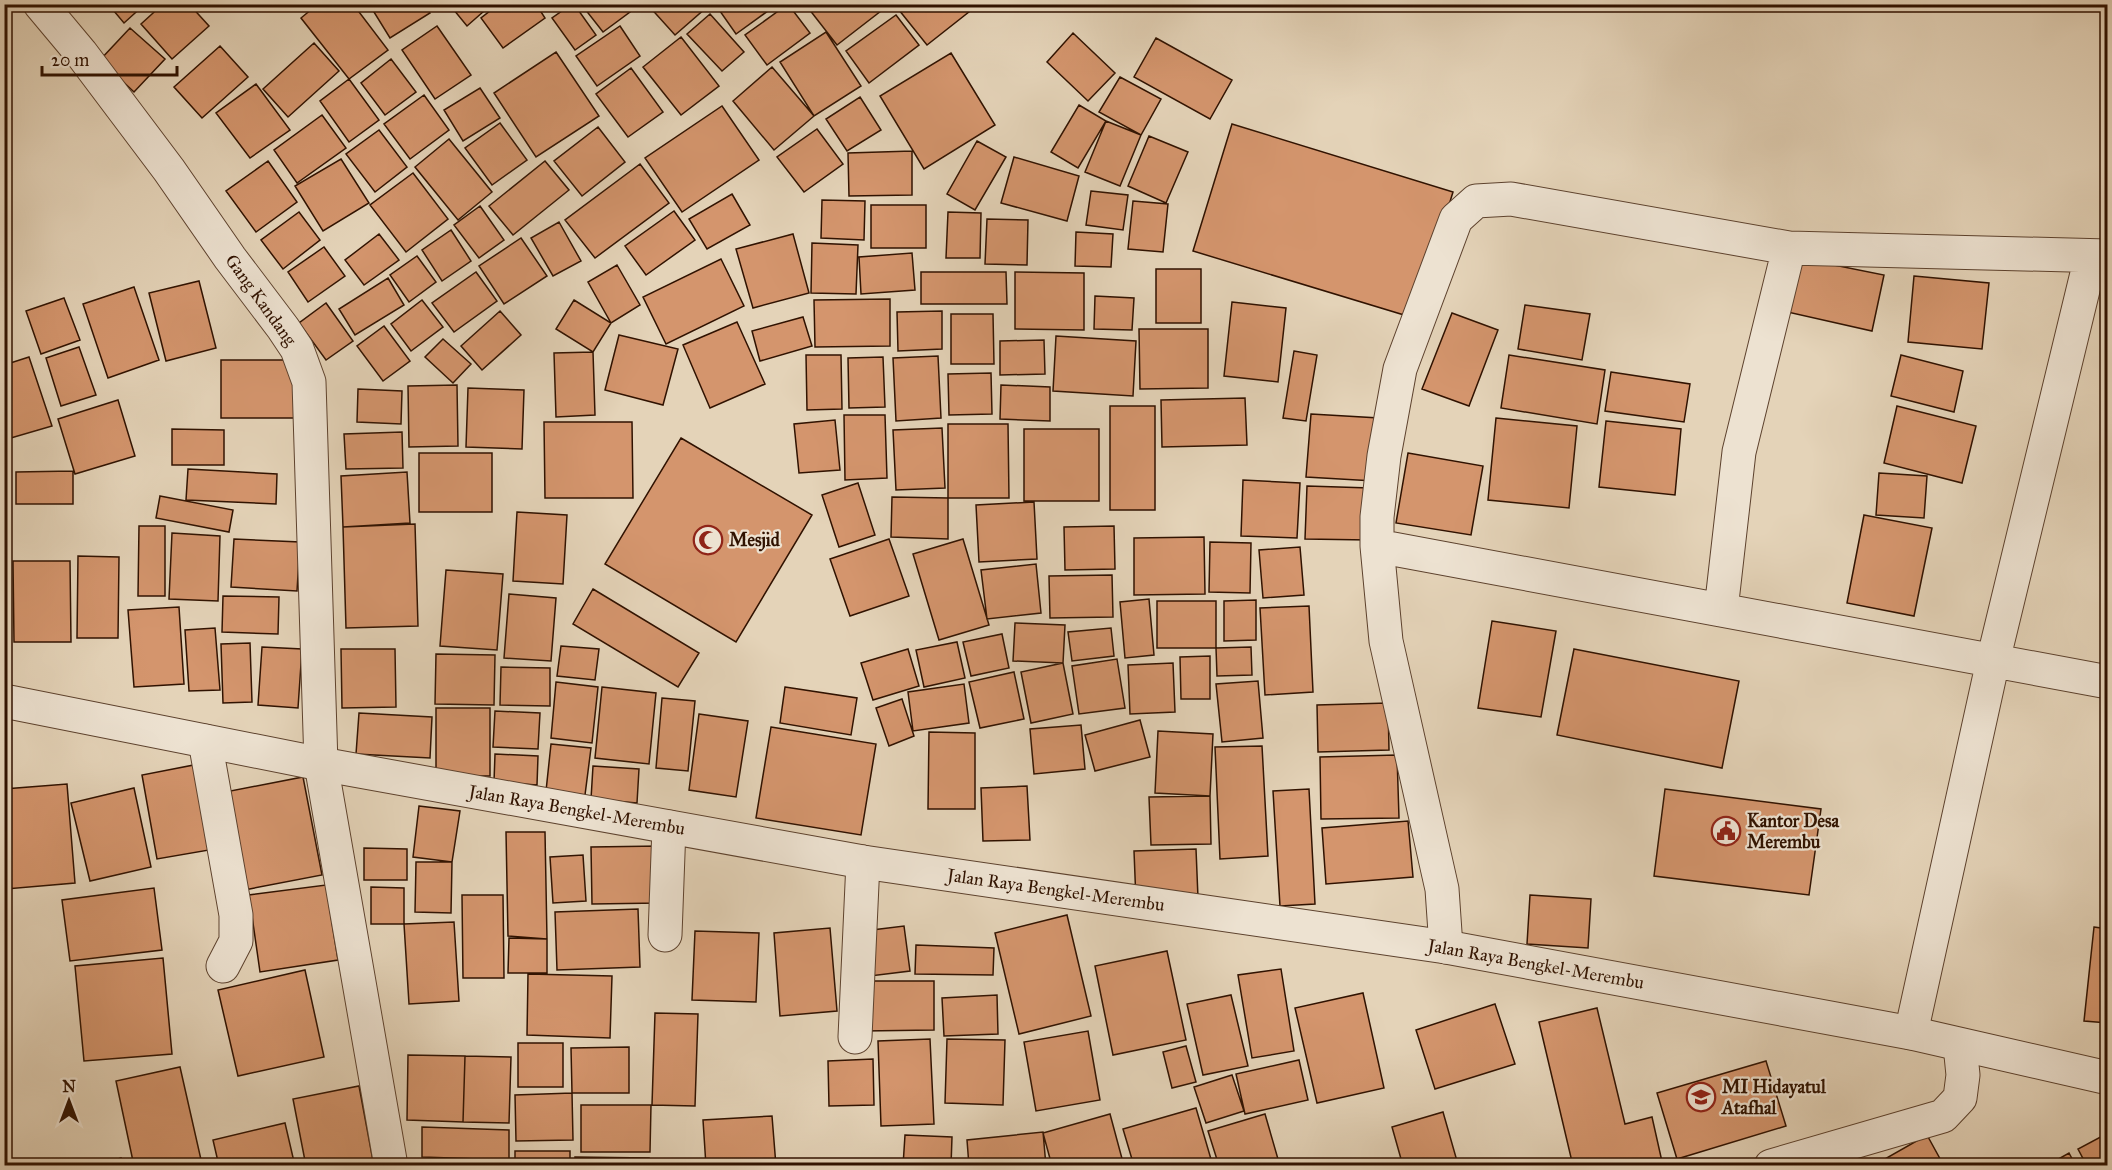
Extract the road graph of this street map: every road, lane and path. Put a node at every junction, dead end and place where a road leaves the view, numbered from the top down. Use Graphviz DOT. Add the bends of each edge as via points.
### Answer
graph roads {
  1 [pos="40,4"];
  2 [pos="1789,248"];
  3 [pos="2099,257"];
  4 [pos="1377,546"];
  5 [pos="1721,610"];
  6 [pos="1993,660"];
  7 [pos="2108,682"];
  8 [pos="4,701"];
  9 [pos="205,741"];
  10 [pos="321,764"];
  11 [pos="669,826"];
  12 [pos="863,862"];
  13 [pos="665,935"];
  14 [pos="1446,947"];
  15 [pos="223,966"];
  16 [pos="1911,1033"];
  17 [pos="855,1037"];
  18 [pos="1960,1045"];
  19 [pos="2108,1078"];
  20 [pos="390,1166"];
  21 [pos="1771,1166"];
  1 -- 10 [label="street, Gang Kandang" via="163,161 283,328 297,350 309,382"];
  2 -- 3 [label="street"];
  2 -- 4 [label="street" via="1511,199 1476,201 1456,219 1400,369 1384,456"];
  2 -- 5 [label="street" via="1739,452"];
  3 -- 6 [label="street"];
  4 -- 5 [label="street"];
  4 -- 14 [label="street" via="1386,641 1442,889"];
  5 -- 6 [label="street"];
  6 -- 7 [label="street"];
  6 -- 16 [label="street"];
  8 -- 9 [label="street, Jalan Raya Bengkel-Merembu"];
  9 -- 10 [label="street, Jalan Raya Bengkel-Merembu"];
  9 -- 15 [label="street" via="236,915 236,941"];
  10 -- 11 [label="street, Jalan Raya Bengkel-Merembu"];
  10 -- 20 [label="street, Gang Kandang"];
  11 -- 12 [label="street, Jalan Raya Bengkel-Merembu"];
  11 -- 13 [label="street"];
  12 -- 14 [label="street, Jalan Raya Bengkel-Merembu"];
  12 -- 17 [label="street"];
  14 -- 16 [label="street, Jalan Raya Bengkel-Merembu"];
  16 -- 18 [label="street, Jalan Raya Bengkel-Merembu"];
  18 -- 19 [label="street, Jalan Raya Bengkel-Merembu"];
  18 -- 21 [label="street" via="1960,1098 1942,1116"];
}
